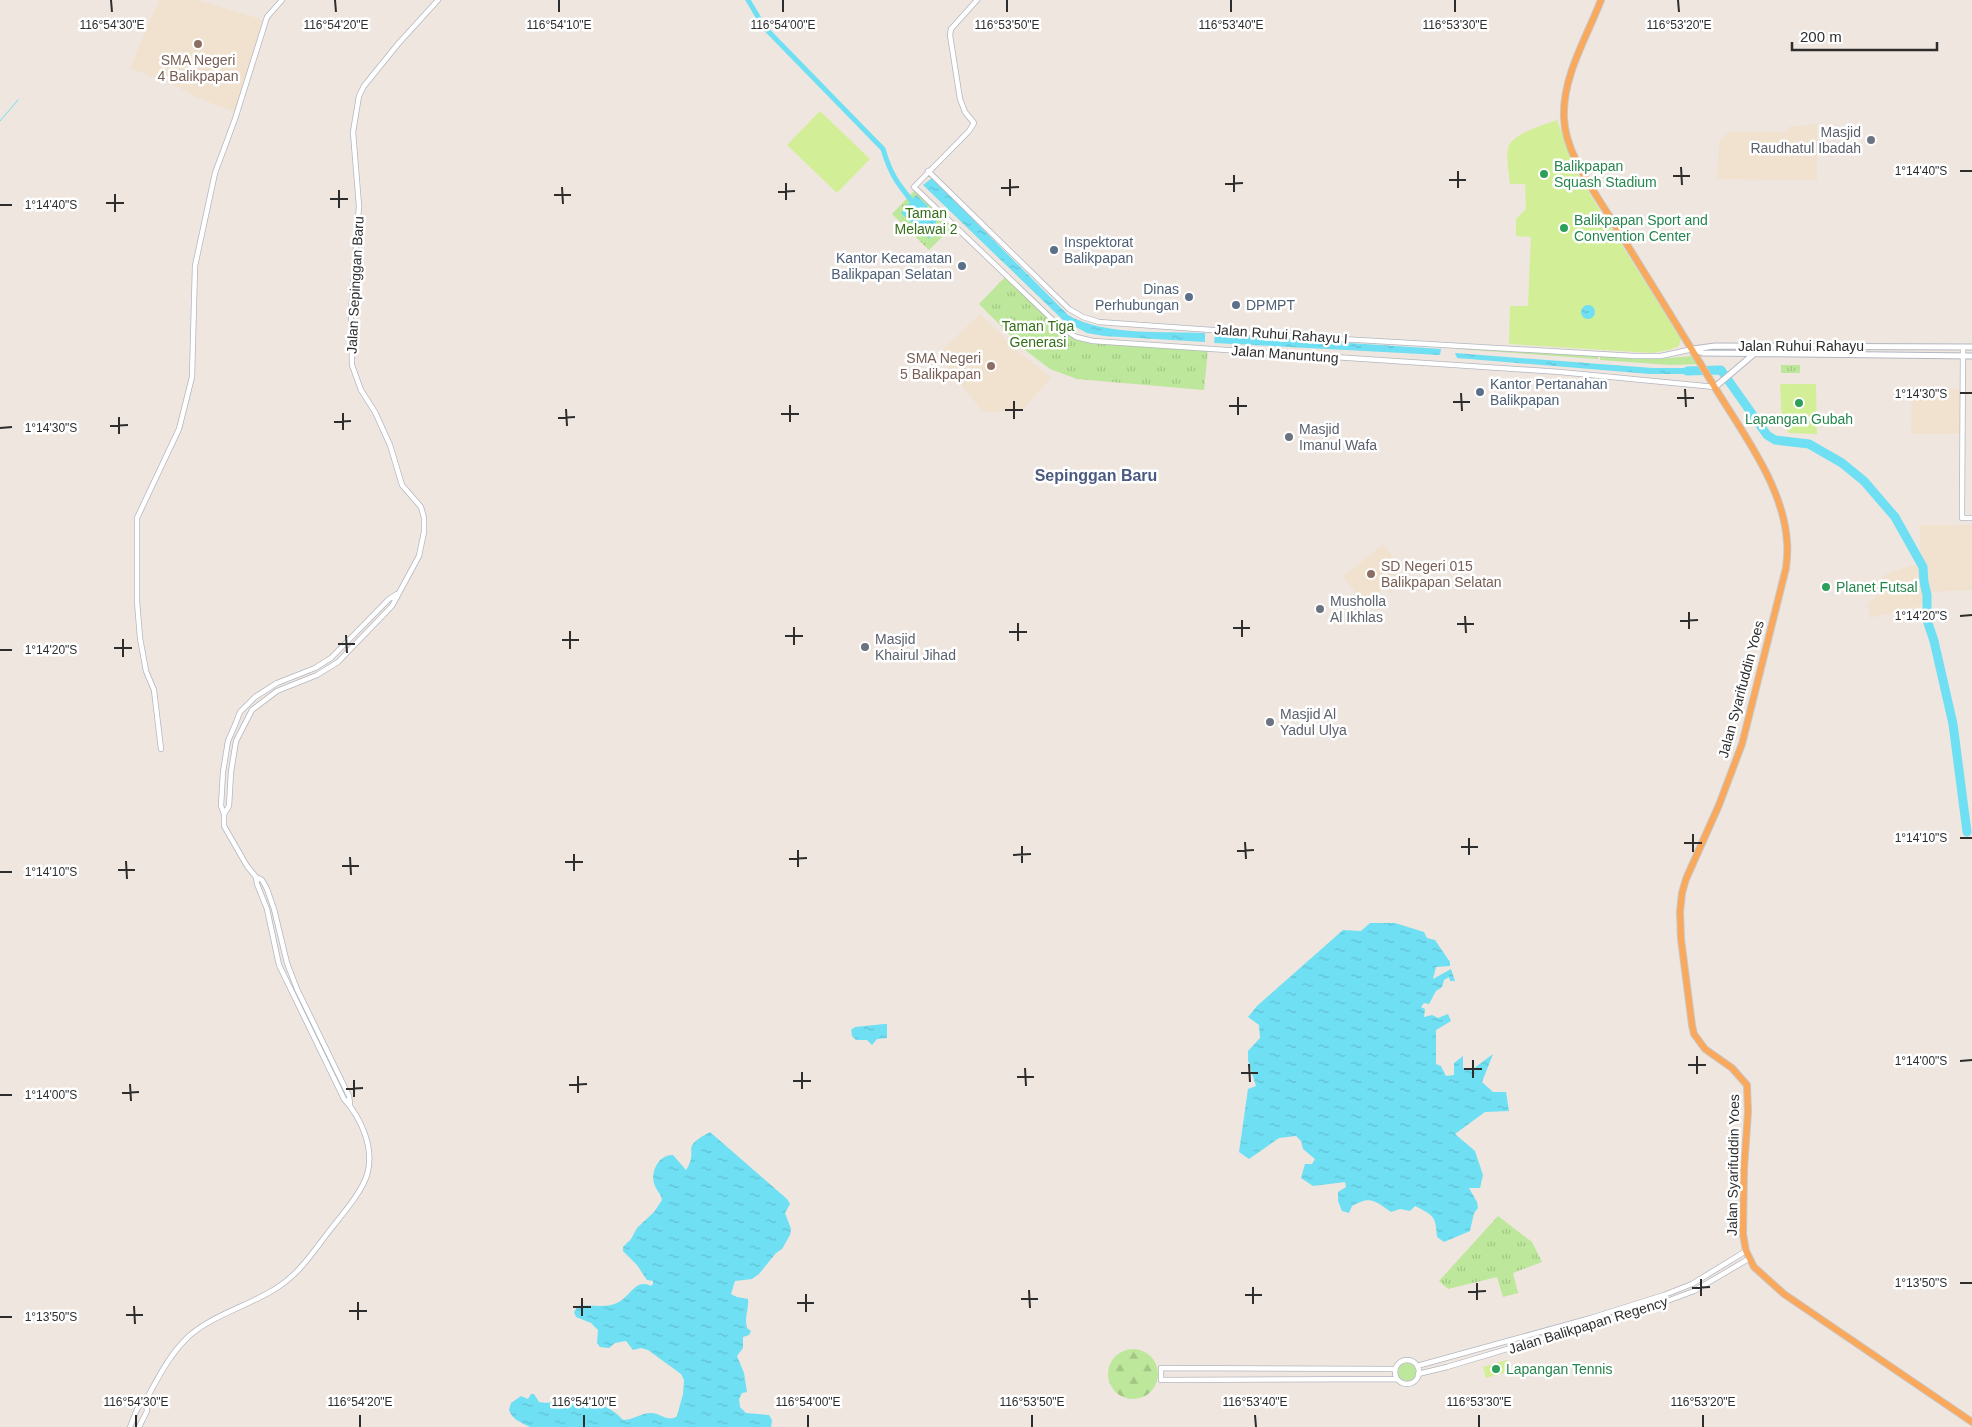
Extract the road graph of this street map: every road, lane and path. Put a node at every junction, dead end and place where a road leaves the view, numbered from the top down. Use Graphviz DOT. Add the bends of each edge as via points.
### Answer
graph roads {
  1 [pos="282,0"];
  2 [pos="438,0"];
  3 [pos="977,0"];
  4 [pos="1601,0"];
  5 [pos="927,172"];
  6 [pos="1963,347"];
  7 [pos="1972,347"];
  8 [pos="1693,349"];
  9 [pos="1755,353"];
  10 [pos="1963,356"];
  11 [pos="1972,356"];
  12 [pos="1717,385"];
  13 [pos="1972,518"];
  14 [pos="397,594"];
  15 [pos="161,749"];
  16 [pos="224,814"];
  17 [pos="256,877"];
  18 [pos="350,1106"];
  19 [pos="1746,1251"];
  20 [pos="1750,1258"];
  21 [pos="1662,1295"];
  22 [pos="1664,1302"];
  23 [pos="1630,1305"];
  24 [pos="1632,1312"];
  25 [pos="1592,1320"];
  26 [pos="1417,1366"];
  27 [pos="1395,1369"];
  28 [pos="1418,1374"];
  29 [pos="1397,1379"];
  30 [pos="146,1401"];
  31 [pos="1972,1422"];
  32 [pos="130,1427"];
  33 [pos="139,1427"];
  1 -- 15 [label="street" via="268,17 215,173 195,266 190,392 179,430 137,518 140,638 146,671 154,690"];
  2 -- 14 [label="street, Jalan Sepinggan Baru" via="364,86 359,96 354,132 359,206 351,356 361,390 390,445 402,485 421,507 424,518 419,556"];
  3 -- 5 [label="street" via="951,29 950,36 960,99 974,123"];
  4 -- 8 [label="highway, Jalan Syarifuddin Yoes" via="1567,88 1565,130 1590,185"];
  5 -- 8 [label="street, Jalan Ruhui Rahayu I" via="1069,309 1098,322 1634,356 1661,356"];
  5 -- 12 [label="street, Jalan Manuntung" via="914,187 1050,318 1066,331 1086,340"];
  6 -- 7 [label="main road, Jalan Ruhui Rahayu"];
  6 -- 8 [label="main road, Jalan Ruhui Rahayu" via="1704,346"];
  6 -- 10 [label="street"];
  8 -- 9 [label="main road, Jalan Ruhui Rahayu" via="1703,354"];
  8 -- 12 [label="highway, Jalan Syarifuddin Yoes"];
  9 -- 10 [label="main road, Jalan Ruhui Rahayu"];
  9 -- 12 [label="main road, Jalan Ruhui Rahayu"];
  10 -- 11 [label="main road, Jalan Ruhui Rahayu"];
  10 -- 13 [label="street" via="1962,518"];
  12 -- 19 [label="highway, Jalan Syarifuddin Yoes" via="1770,482 1787,541 1786,568 1746,733 1686,880 1680,905 1682,952 1694,1034 1705,1049 1732,1068 1747,1085 1743,1234"];
  14 -- 16 [label="street" via="392,606 338,662 317,675 277,691 252,710 236,741 229,806"];
  14 -- 16 [label="street" via="331,658 277,683 255,697 240,712 225,755 221,806"];
  16 -- 17 [label="street" via="224,826"];
  17 -- 18 [label="street" via="279,964"];
  17 -- 18 [label="street" via="267,889 286,963"];
  18 -- 30 [label="street" via="364,1132 369,1157 366,1176 354,1196 298,1273 276,1289 206,1324 176,1349"];
  19 -- 20 [label="highway, Jalan Syarifuddin Yoes"];
  19 -- 21 [label="street, Jalan Balikpapan Regency" via="1692,1284"];
  20 -- 22 [label="street, Jalan Balikpapan Regency" via="1694,1292"];
  20 -- 31 [label="highway, Jalan Syarifuddin Yoes" via="1762,1275 1784,1294"];
  21 -- 22 [label="street"];
  21 -- 23 [label="street, Jalan Balikpapan Regency"];
  22 -- 24 [label="street, Jalan Balikpapan Regency"];
  23 -- 24 [label="street"];
  23 -- 25 [label="street, Jalan Balikpapan Regency"];
  24 -- 25 [label="street, Jalan Balikpapan Regency"];
  25 -- 26 [label="street, Jalan Balikpapan Regency"];
  25 -- 28 [label="street, Jalan Balikpapan Regency"];
  26 -- 27 [label="street, Jalan Balikpapan Regency" via="1405,1360"];
  26 -- 28 [label="street"];
  27 -- 29 [label="street"];
  27 -- 29 [label="street, Jalan Balikpapan Regency" via="1161,1368 1161,1380"];
  28 -- 29 [label="street, Jalan Balikpapan Regency" via="1408,1384"];
  30 -- 32 [label="street" via="139,1406"];
  30 -- 33 [label="street" via="147,1411"];
}
